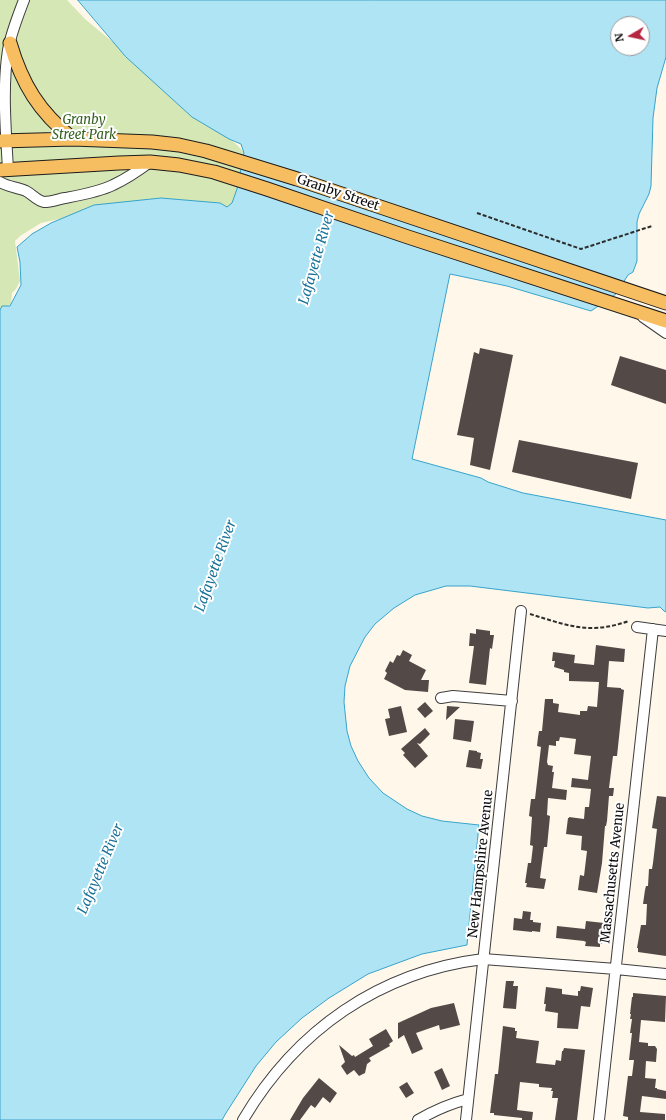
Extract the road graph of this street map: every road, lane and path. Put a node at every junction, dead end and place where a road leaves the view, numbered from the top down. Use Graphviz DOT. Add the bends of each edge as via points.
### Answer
graph roads {
  1 [pos="24,0"];
  2 [pos="10,43"];
  3 [pos="73,139"];
  4 [pos="3,141"];
  5 [pos="150,162"];
  6 [pos="4,170"];
  7 [pos="0,182"];
  8 [pos="477,213"];
  9 [pos="652,226"];
  10 [pos="666,303"];
  11 [pos="633,310"];
  12 [pos="666,321"];
  13 [pos="666,333"];
  14 [pos="521,611"];
  15 [pos="635,624"];
  16 [pos="653,629"];
  17 [pos="666,630"];
  18 [pos="441,698"];
  19 [pos="512,701"];
  20 [pos="483,959"];
  21 [pos="616,969"];
  22 [pos="666,974"];
  23 [pos="468,1099"];
  24 [pos="243,1120"];
  25 [pos="418,1120"];
  26 [pos="466,1120"];
  27 [pos="599,1120"];
  1 -- 2 [label="street"];
  2 -- 3 [label="main road" via="13,56 33,98 58,127"];
  2 -- 4 [label="street"];
  3 -- 4 [label="main road, Granby Street"];
  3 -- 10 [label="main road, Granby Street" via="152,142 206,151 304,181"];
  4 -- 6 [label="street"];
  5 -- 6 [label="main road, Granby Street"];
  5 -- 7 [label="street" via="112,185 46,202 41,202 19,188"];
  5 -- 11 [label="main road, Granby Street" via="214,172"];
  8 -- 9 [label="path" via="582,249"];
  11 -- 12 [label="main road, Granby Street"];
  11 -- 13 [label="street"];
  14 -- 15 [label="path" via="575,626 592,628"];
  14 -- 19 [label="street, New Hampshire Avenue"];
  15 -- 16 [label="street"];
  16 -- 17 [label="street"];
  16 -- 21 [label="street, Massachusetts Avenue"];
  18 -- 19 [label="street" via="453,696"];
  19 -- 20 [label="street, New Hampshire Avenue"];
  20 -- 21 [label="street"];
  20 -- 23 [label="street, New Hampshire Avenue"];
  20 -- 24 [label="street" via="440,966 410,976 365,997 335,1017 286,1060 266,1084"];
  21 -- 22 [label="street"];
  21 -- 27 [label="street, Massachusetts Avenue"];
  23 -- 25 [label="street" via="449,1104"];
  23 -- 26 [label="street, New Hampshire Avenue"];
}
